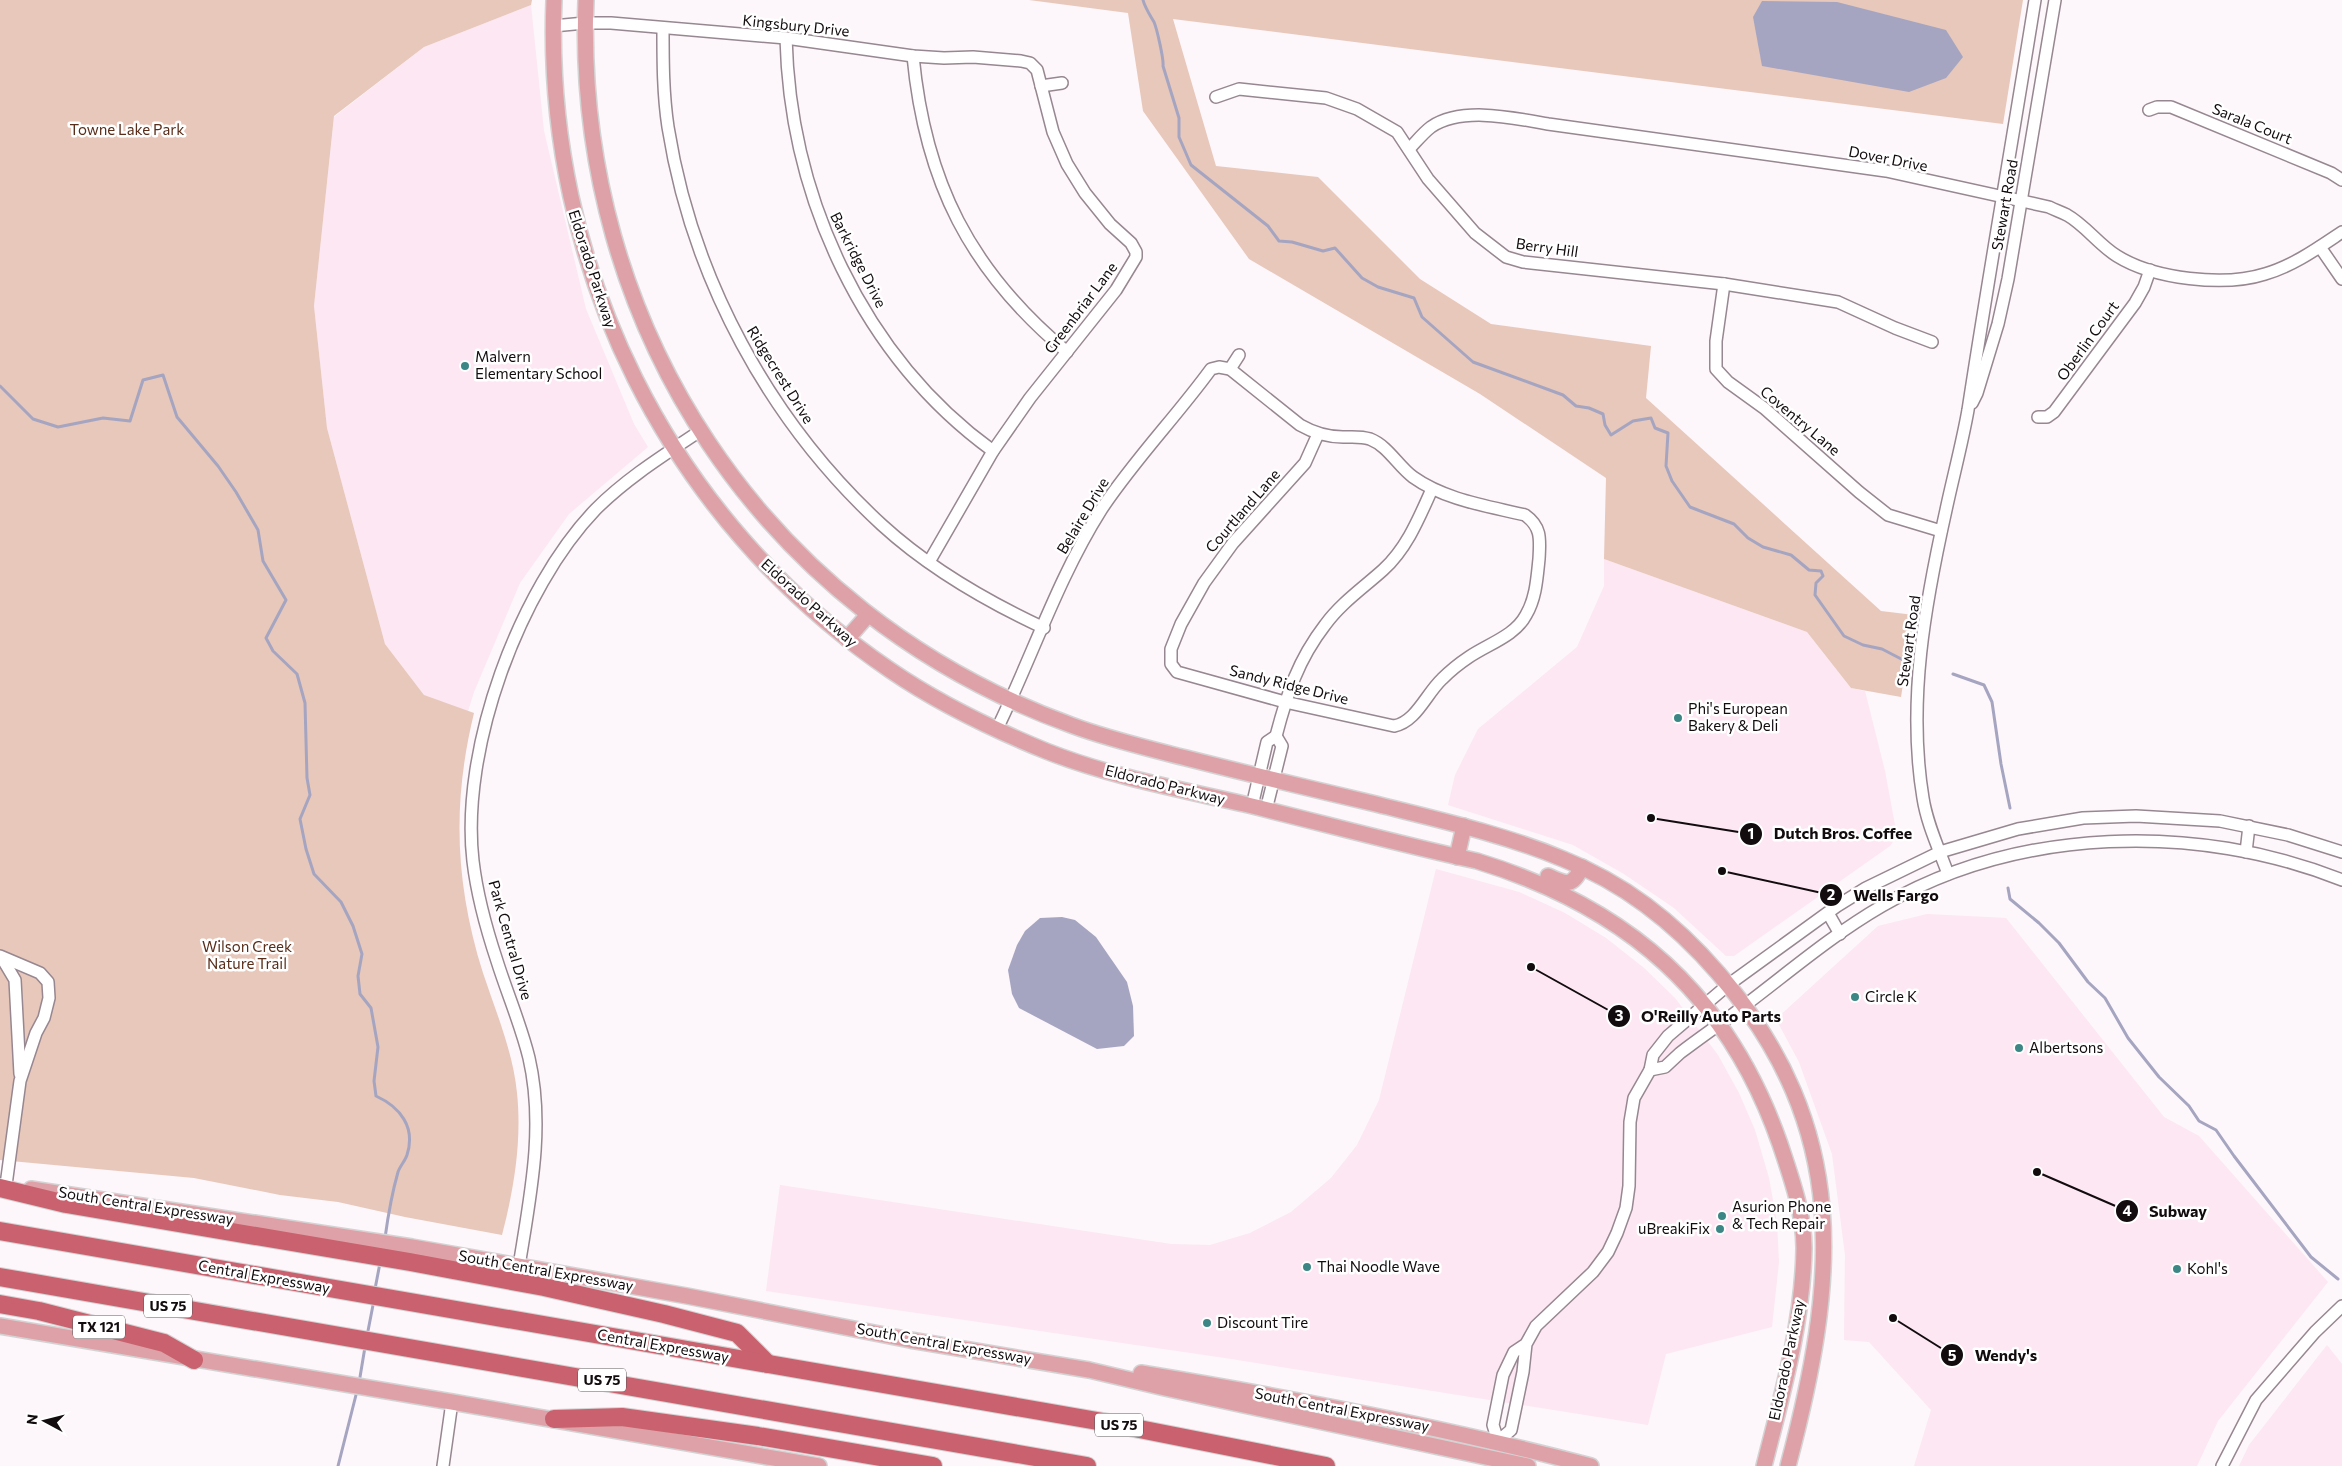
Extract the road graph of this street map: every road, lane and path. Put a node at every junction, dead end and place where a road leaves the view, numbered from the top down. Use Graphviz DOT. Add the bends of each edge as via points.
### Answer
graph roads {
  1 [pos="554,0"];
  2 [pos="586,0"];
  3 [pos="2035,0"];
  4 [pos="2055,0"];
  5 [pos="585,23"];
  6 [pos="553,26"];
  7 [pos="663,29"];
  8 [pos="786,38"];
  9 [pos="913,56"];
  10 [pos="1034,66"];
  11 [pos="1062,83"];
  12 [pos="1041,86"];
  13 [pos="1216,97"];
  14 [pos="2149,110"];
  15 [pos="1409,149"];
  16 [pos="2342,180"];
  17 [pos="2003,199"];
  18 [pos="2020,201"];
  19 [pos="2342,232"];
  20 [pos="2320,247"];
  21 [pos="2150,270"];
  22 [pos="2342,279"];
  23 [pos="1724,284"];
  24 [pos="1932,342"];
  25 [pos="1068,352"];
  26 [pos="1239,355"];
  27 [pos="1230,369"];
  28 [pos="1968,411"];
  29 [pos="2038,417"];
  30 [pos="700,431"];
  31 [pos="1318,434"];
  32 [pos="674,449"];
  33 [pos="992,451"];
  34 [pos="1432,489"];
  35 [pos="1942,531"];
  36 [pos="929,562"];
  37 [pos="867,616"];
  38 [pos="1044,628"];
  39 [pos="847,639"];
  40 [pos="1171,664"];
  41 [pos="1011,701"];
  42 [pos="1285,702"];
  43 [pos="997,729"];
  44 [pos="1276,736"];
  45 [pos="1259,776"];
  46 [pos="1274,780"];
  47 [pos="1259,808"];
  48 [pos="1464,826"];
  49 [pos="2249,826"];
  50 [pos="1940,852"];
  51 [pos="2246,852"];
  52 [pos="2342,852"];
  53 [pos="1457,857"];
  54 [pos="1477,862"];
  55 [pos="1582,867"];
  56 [pos="1948,874"];
  57 [pos="2342,880"];
  58 [pos="1828,912"];
  59 [pos="1840,934"];
  60 [pos="1,957"];
  61 [pos="1728,985"];
  62 [pos="1705,1006"];
  63 [pos="1744,1006"];
  64 [pos="1719,1024"];
  65 [pos="1650,1070"];
  66 [pos="20,1081"];
  67 [pos="1776,1131"];
  68 [pos="2,1186"];
  69 [pos="0,1231"];
  70 [pos="411,1254"];
  71 [pos="519,1266"];
  72 [pos="1803,1274"];
  73 [pos="1824,1274"];
  74 [pos="0,1277"];
  75 [pos="0,1304"];
  76 [pos="2342,1306"];
  77 [pos="0,1326"];
  78 [pos="1526,1344"];
  79 [pos="194,1360"];
  80 [pos="768,1364"];
  81 [pos="1812,1368"];
  82 [pos="1089,1370"];
  83 [pos="452,1402"];
  84 [pos="554,1420"];
  85 [pos="1498,1441"];
  86 [pos="1763,1465"];
  87 [pos="443,1466"];
  88 [pos="819,1466"];
  89 [pos="933,1466"];
  90 [pos="1087,1466"];
  91 [pos="1326,1466"];
  92 [pos="1526,1466"];
  93 [pos="1591,1466"];
  94 [pos="1788,1466"];
  95 [pos="2222,1466"];
  1 -- 6 [label="main road, Eldorado Parkway"];
  2 -- 5 [label="main road, Eldorado Parkway"];
  3 -- 17 [label="street, Stewart Road"];
  4 -- 18 [label="street, Stewart Road"];
  5 -- 6 [label="street, Kingsbury Drive"];
  5 -- 7 [label="street, Kingsbury Drive"];
  5 -- 30 [label="main road, Eldorado Parkway" via="587,90 594,151 616,250 656,351"];
  6 -- 32 [label="main road, Eldorado Parkway" via="560,134 579,234 602,306 624,359"];
  7 -- 8 [label="street, Kingsbury Drive"];
  7 -- 36 [label="street, Ridgecrest Drive" via="668,125 678,178 714,286 740,343 773,399 843,488 883,526"];
  8 -- 9 [label="street, Kingsbury Drive"];
  8 -- 33 [label="street, Barkridge Drive" via="792,115 804,169 819,216 841,266 867,314 895,355 931,397 970,435"];
  9 -- 10 [label="street, Kingsbury Drive" via="1022,61"];
  9 -- 25 [label="street" via="916,94 925,138 957,221 980,260 1008,295 1038,328"];
  10 -- 12 [label="street, Greenbriar Lane"];
  11 -- 12 [label="street"];
  12 -- 25 [label="street, Greenbriar Lane" via="1053,132 1067,164 1085,193 1136,252 1133,264 1120,284"];
  13 -- 15 [label="street, Berry Hill" via="1239,89 1326,98 1379,120 1396,132"];
  14 -- 16 [label="street, Sarala Court" via="2170,107"];
  15 -- 17 [label="street, Dover Drive" via="1432,127 1456,117 1499,116 1886,171"];
  15 -- 23 [label="street, Berry Hill" via="1448,204 1475,233 1506,258"];
  17 -- 18 [label="street, Dover Drive"];
  17 -- 28 [label="street, Stewart Road"];
  18 -- 21 [label="street, Dover Drive" via="2068,215 2109,251"];
  18 -- 28 [label="street, Stewart Road" via="1998,324 1977,393"];
  19 -- 20 [label="street, Dover Drive"];
  20 -- 21 [label="street, Dover Drive" via="2282,268 2245,278 2197,278"];
  20 -- 22 [label="street"];
  21 -- 29 [label="street, Oberlin Court" via="2135,303 2054,412 2047,417"];
  23 -- 24 [label="street, Berry Hill" via="1838,302"];
  23 -- 35 [label="street, Coventry Lane" via="1716,341 1716,369 1888,515"];
  25 -- 33 [label="street, Greenbriar Lane"];
  26 -- 27 [label="street"];
  27 -- 31 [label="street" via="1300,425"];
  27 -- 38 [label="street, Belaire Drive" via="1220,367 1211,370 1134,464 1096,520 1072,564"];
  28 -- 35 [label="street, Stewart Road"];
  30 -- 32 [label="street, Park Central Drive"];
  30 -- 37 [label="main road, Eldorado Parkway" via="756,507 789,543"];
  31 -- 34 [label="street" via="1372,440 1412,476"];
  31 -- 40 [label="street, Courtland Lane" via="1305,463 1232,542 1204,583 1171,649"];
  32 -- 39 [label="main road, Eldorado Parkway" via="754,554"];
  32 -- 71 [label="street, Park Central Drive" via="616,490 595,511 557,561 520,629 494,693 483,735 474,800 473,859 485,921 529,1058 536,1118 536,1151"];
  33 -- 36 [label="street, Greenbriar Lane"];
  34 -- 42 [label="street" via="1416,526 1400,551 1384,570 1349,598 1321,631 1306,653"];
  34 -- 42 [label="street, Sandy Ridge Drive" via="1533,521 1541,539 1535,590 1519,626 1468,657 1441,680 1404,724 1394,726"];
  35 -- 50 [label="street, Stewart Road" via="1919,666 1916,704 1923,799 1927,820"];
  36 -- 38 [label="street, Ridgecrest Drive" via="1010,612"];
  37 -- 39 [label="main road"];
  37 -- 41 [label="main road, Eldorado Parkway" via="926,656"];
  38 -- 41 [label="street, Belaire Drive"];
  39 -- 43 [label="main road, Eldorado Parkway" via="916,688"];
  40 -- 42 [label="street, Sandy Ridge Drive" via="1177,672"];
  41 -- 43 [label="street, Belaire Drive"];
  41 -- 45 [label="main road, Eldorado Parkway" via="1096,734"];
  42 -- 44 [label="street"];
  43 -- 47 [label="main road, Eldorado Parkway" via="1090,766"];
  44 -- 45 [label="street" via="1267,742"];
  44 -- 46 [label="street" via="1282,746"];
  45 -- 46 [label="main road, Eldorado Parkway"];
  45 -- 47 [label="street"];
  46 -- 47 [label="street"];
  46 -- 48 [label="main road, Eldorado Parkway"];
  47 -- 53 [label="main road, Eldorado Parkway"];
  48 -- 53 [label="main road"];
  48 -- 55 [label="main road, Eldorado Parkway"];
  49 -- 50 [label="street" via="2157,816 2083,818 2018,829"];
  49 -- 51 [label="street"];
  49 -- 52 [label="street"];
  50 -- 56 [label="street, Stewart Road"];
  50 -- 58 [label="street" via="1866,888"];
  51 -- 56 [label="street" via="2214,846 2142,841 2075,845 2018,854"];
  51 -- 57 [label="street"];
  53 -- 54 [label="main road, Eldorado Parkway"];
  54 -- 55 [label="main road" via="1518,864 1566,883 1576,879"];
  54 -- 62 [label="main road, Eldorado Parkway" via="1552,888 1616,923 1657,955"];
  55 -- 61 [label="main road, Eldorado Parkway" via="1666,921 1698,949"];
  56 -- 59 [label="street" via="1882,906"];
  58 -- 59 [label="street"];
  58 -- 61 [label="street"];
  59 -- 63 [label="street"];
  60 -- 66 [label="street" via="16,980"];
  60 -- 66 [label="street" via="40,973 48,982 49,998 44,1018"];
  61 -- 62 [label="street"];
  61 -- 63 [label="main road, Eldorado Parkway"];
  62 -- 64 [label="main road, Eldorado Parkway"];
  62 -- 65 [label="street" via="1668,1036 1653,1055"];
  63 -- 64 [label="street"];
  63 -- 73 [label="main road, Eldorado Parkway" via="1782,1066 1809,1135 1821,1193"];
  64 -- 65 [label="street" via="1666,1067"];
  64 -- 67 [label="main road, Eldorado Parkway" via="1755,1083"];
  65 -- 78 [label="street" via="1634,1098 1630,1122 1630,1186 1626,1208 1608,1252 1593,1272 1536,1326"];
  66 -- 68 [label="street"];
  67 -- 72 [label="main road, Eldorado Parkway" via="1800,1212"];
  67 -- 73 [label="main road" via="1798,1166 1805,1188 1813,1258"];
  68 -- 70 [label="highway" via="66,1204"];
  69 -- 80 [label="highway, Central Expressway / US 75"];
  70 -- 71 [label="main road, South Central Expressway"];
  70 -- 80 [label="highway" via="737,1333"];
  71 -- 82 [label="main road, South Central Expressway" via="910,1340"];
  72 -- 81 [label="main road" via="1813,1278 1815,1284 1808,1346"];
  72 -- 86 [label="main road, Eldorado Parkway" via="1796,1333"];
  73 -- 81 [label="main road, Eldorado Parkway"];
  74 -- 90 [label="highway, US 75"];
  75 -- 79 [label="highway, TX 121" via="164,1343"];
  76 -- 95 [label="street" via="2256,1400"];
  77 -- 79 [label="main road"];
  78 -- 85 [label="street" via="1511,1430"];
  78 -- 85 [label="street" via="1514,1352 1503,1376 1493,1425"];
  79 -- 83 [label="main road"];
  80 -- 91 [label="highway, Central Expressway / US 75" via="1181,1436"];
  81 -- 94 [label="main road, Eldorado Parkway"];
  82 -- 85 [label="main road, South Central Expressway" via="1122,1370 1241,1390"];
  82 -- 92 [label="main road, South Central Expressway"];
  83 -- 84 [label="main road"];
  83 -- 87 [label="street"];
  84 -- 88 [label="main road"];
  84 -- 89 [label="highway" via="622,1417"];
  85 -- 93 [label="main road, South Central Expressway"];
}
